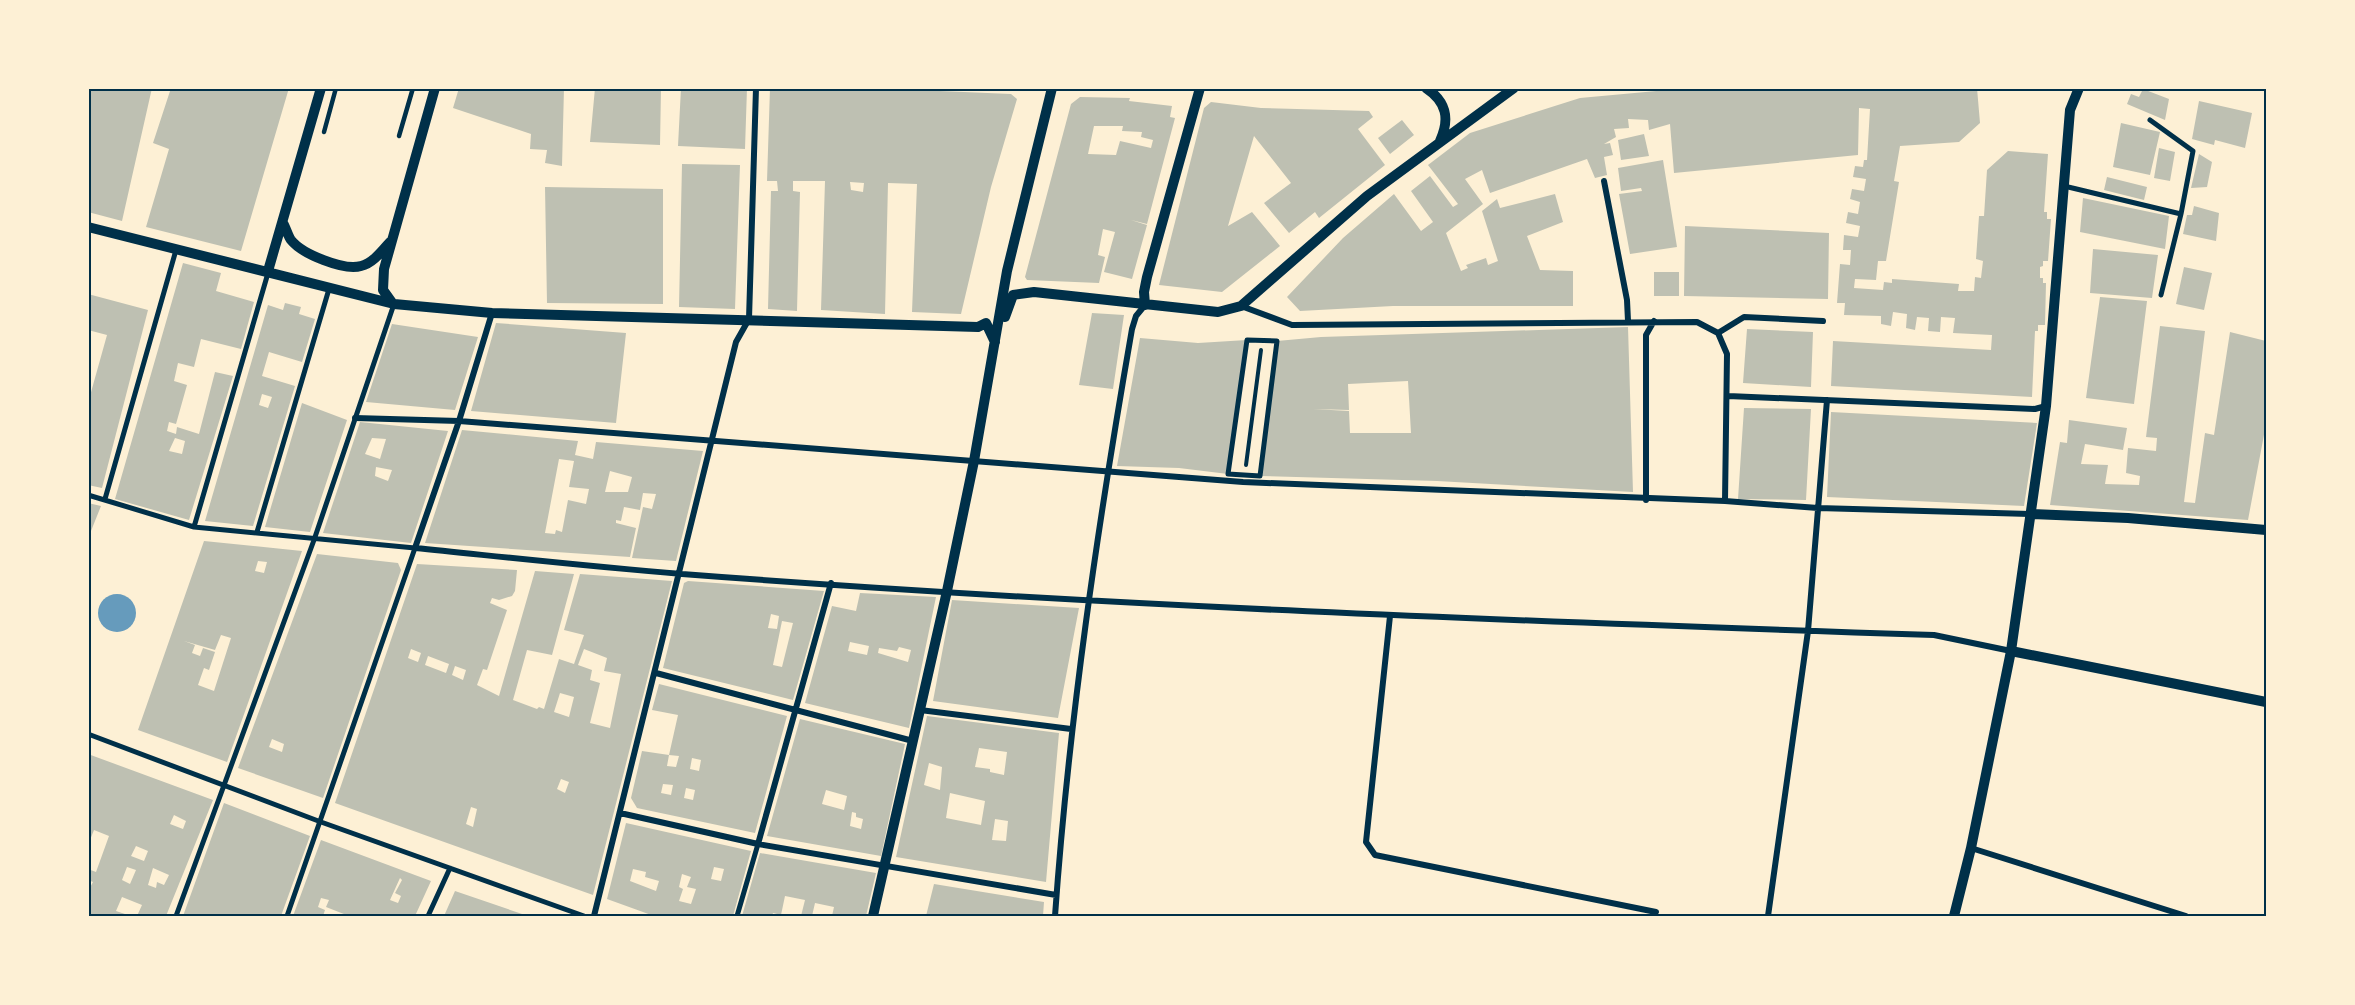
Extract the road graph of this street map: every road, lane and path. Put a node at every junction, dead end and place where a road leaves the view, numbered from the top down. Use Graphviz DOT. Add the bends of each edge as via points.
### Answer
graph roads {
  1 [pos="321,88"];
  2 [pos="336,88"];
  3 [pos="413,88"];
  4 [pos="435,88"];
  5 [pos="756,88"];
  6 [pos="1052,88"];
  7 [pos="1200,88"];
  8 [pos="1426,88"];
  9 [pos="1514,88"];
  10 [pos="2079,88"];
  11 [pos="2150,120"];
  12 [pos="324,132"];
  13 [pos="399,136"];
  14 [pos="1439,143"];
  15 [pos="1604,181"];
  16 [pos="2064,186"];
  17 [pos="2181,214"];
  18 [pos="283,223"];
  19 [pos="88,227"];
  20 [pos="390,242"];
  21 [pos="176,250"];
  22 [pos="268,272"];
  23 [pos="329,289"];
  24 [pos="2161,295"];
  25 [pos="394,304"];
  26 [pos="1145,305"];
  27 [pos="1240,306"];
  28 [pos="492,313"];
  29 [pos="749,319"];
  30 [pos="1628,321"];
  31 [pos="1654,321"];
  32 [pos="1823,321"];
  33 [pos="1718,333"];
  34 [pos="1262,341"];
  35 [pos="995,342"];
  36 [pos="1728,396"];
  37 [pos="1827,400"];
  38 [pos="2046,406"];
  39 [pos="355,418"];
  40 [pos="459,421"];
  41 [pos="713,440"];
  42 [pos="974,461"];
  43 [pos="1107,472"];
  44 [pos="1244,475"];
  45 [pos="88,495"];
  46 [pos="105,499"];
  47 [pos="1646,500"];
  48 [pos="1725,501"];
  49 [pos="1818,508"];
  50 [pos="2030,514"];
  51 [pos="194,527"];
  52 [pos="2266,530"];
  53 [pos="257,532"];
  54 [pos="314,540"];
  55 [pos="415,548"];
  56 [pos="681,574"];
  57 [pos="831,583"];
  58 [pos="947,591"];
  59 [pos="1088,599"];
  60 [pos="1390,616"];
  61 [pos="1808,631"];
  62 [pos="2011,651"];
  63 [pos="656,673"];
  64 [pos="2266,702"];
  65 [pos="920,710"];
  66 [pos="796,711"];
  67 [pos="1071,729"];
  68 [pos="88,734"];
  69 [pos="913,741"];
  70 [pos="225,786"];
  71 [pos="620,813"];
  72 [pos="321,822"];
  73 [pos="758,844"];
  74 [pos="1971,848"];
  75 [pos="885,866"];
  76 [pos="450,868"];
  77 [pos="1056,895"];
  78 [pos="1656,912"];
  79 [pos="176,916"];
  80 [pos="287,916"];
  81 [pos="428,916"];
  82 [pos="584,916"];
  83 [pos="594,916"];
  84 [pos="737,916"];
  85 [pos="873,916"];
  86 [pos="1054,916"];
  87 [pos="1768,916"];
  88 [pos="1954,916"];
  89 [pos="2186,916"];
  1 -- 18 [label="street"];
  2 -- 12 [label="lane"];
  3 -- 13 [label="lane"];
  4 -- 20 [label="street"];
  5 -- 29 [label="street"];
  6 -- 35 [label="street" via="1007,272"];
  7 -- 26 [label="street" via="1147,277"];
  8 -- 14 [label="street" via="1442,102 1447,117"];
  9 -- 14 [label="street"];
  10 -- 16 [label="street" via="2070,110"];
  11 -- 17 [label="street" via="2193,152"];
  14 -- 27 [label="street" via="1367,196"];
  15 -- 30 [label="street"];
  16 -- 17 [label="street"];
  16 -- 38 [label="street"];
  17 -- 24 [label="street"];
  18 -- 20 [label="street" via="291,240 307,253 348,267 372,261"];
  18 -- 22 [label="street"];
  19 -- 21 [label="street"];
  20 -- 25 [label="street" via="382,281 383,290"];
  21 -- 22 [label="street"];
  21 -- 46 [label="street"];
  22 -- 23 [label="street"];
  22 -- 51 [label="street"];
  23 -- 25 [label="street"];
  23 -- 53 [label="street"];
  25 -- 28 [label="street"];
  25 -- 39 [label="street"];
  26 -- 27 [label="street" via="1218,312"];
  26 -- 35 [label="street" via="1034,292 1013,295"];
  26 -- 43 [label="street" via="1132,329"];
  27 -- 30 [label="street" via="1292,325"];
  28 -- 29 [label="street"];
  28 -- 40 [label="street"];
  29 -- 35 [label="street" via="978,327 986,323"];
  29 -- 41 [label="street" via="736,342"];
  30 -- 31 [label="street"];
  31 -- 33 [label="street" via="1697,322"];
  31 -- 47 [label="street" via="1646,335"];
  32 -- 33 [label="street" via="1744,317"];
  33 -- 36 [label="street" via="1727,354"];
  34 -- 44 [label="path"];
  34 -- 44 [label="street" via="1247,340 1228,474"];
  34 -- 44 [label="street" via="1277,341 1260,476"];
  35 -- 42 [label="street"];
  36 -- 37 [label="street"];
  36 -- 48 [label="street"];
  37 -- 38 [label="street" via="2035,409"];
  37 -- 49 [label="street"];
  38 -- 50 [label="street"];
  39 -- 40 [label="street"];
  39 -- 54 [label="street"];
  40 -- 41 [label="street"];
  40 -- 55 [label="street"];
  41 -- 42 [label="street"];
  41 -- 56 [label="street"];
  42 -- 43 [label="street"];
  42 -- 58 [label="street"];
  43 -- 47 [label="street"];
  43 -- 59 [label="street"];
  45 -- 46 [label="street"];
  46 -- 51 [label="street"];
  47 -- 48 [label="street"];
  48 -- 49 [label="street"];
  49 -- 50 [label="street"];
  49 -- 61 [label="street"];
  50 -- 52 [label="street"];
  50 -- 62 [label="street"];
  51 -- 53 [label="street"];
  53 -- 54 [label="street"];
  54 -- 55 [label="street"];
  54 -- 70 [label="street"];
  55 -- 56 [label="street"];
  55 -- 72 [label="street"];
  56 -- 57 [label="street"];
  56 -- 63 [label="street"];
  57 -- 58 [label="street"];
  57 -- 66 [label="street"];
  58 -- 59 [label="street"];
  58 -- 65 [label="street"];
  59 -- 60 [label="street"];
  59 -- 67 [label="street"];
  60 -- 61 [label="street"];
  60 -- 78 [label="street" via="1366,842 1375,855"];
  61 -- 62 [label="street" via="1934,635"];
  61 -- 87 [label="street"];
  62 -- 64 [label="street"];
  62 -- 74 [label="street"];
  63 -- 66 [label="street"];
  63 -- 71 [label="street"];
  65 -- 67 [label="street"];
  65 -- 69 [label="street"];
  66 -- 69 [label="street"];
  66 -- 73 [label="street"];
  67 -- 77 [label="street"];
  68 -- 70 [label="street"];
  69 -- 75 [label="street"];
  70 -- 72 [label="street"];
  70 -- 79 [label="street"];
  71 -- 73 [label="street"];
  71 -- 83 [label="street"];
  72 -- 76 [label="street"];
  72 -- 80 [label="street"];
  73 -- 75 [label="street"];
  73 -- 84 [label="street"];
  74 -- 88 [label="street"];
  74 -- 89 [label="street"];
  75 -- 77 [label="street"];
  75 -- 85 [label="street"];
  76 -- 81 [label="street"];
  76 -- 82 [label="street"];
  77 -- 86 [label="street"];
}
